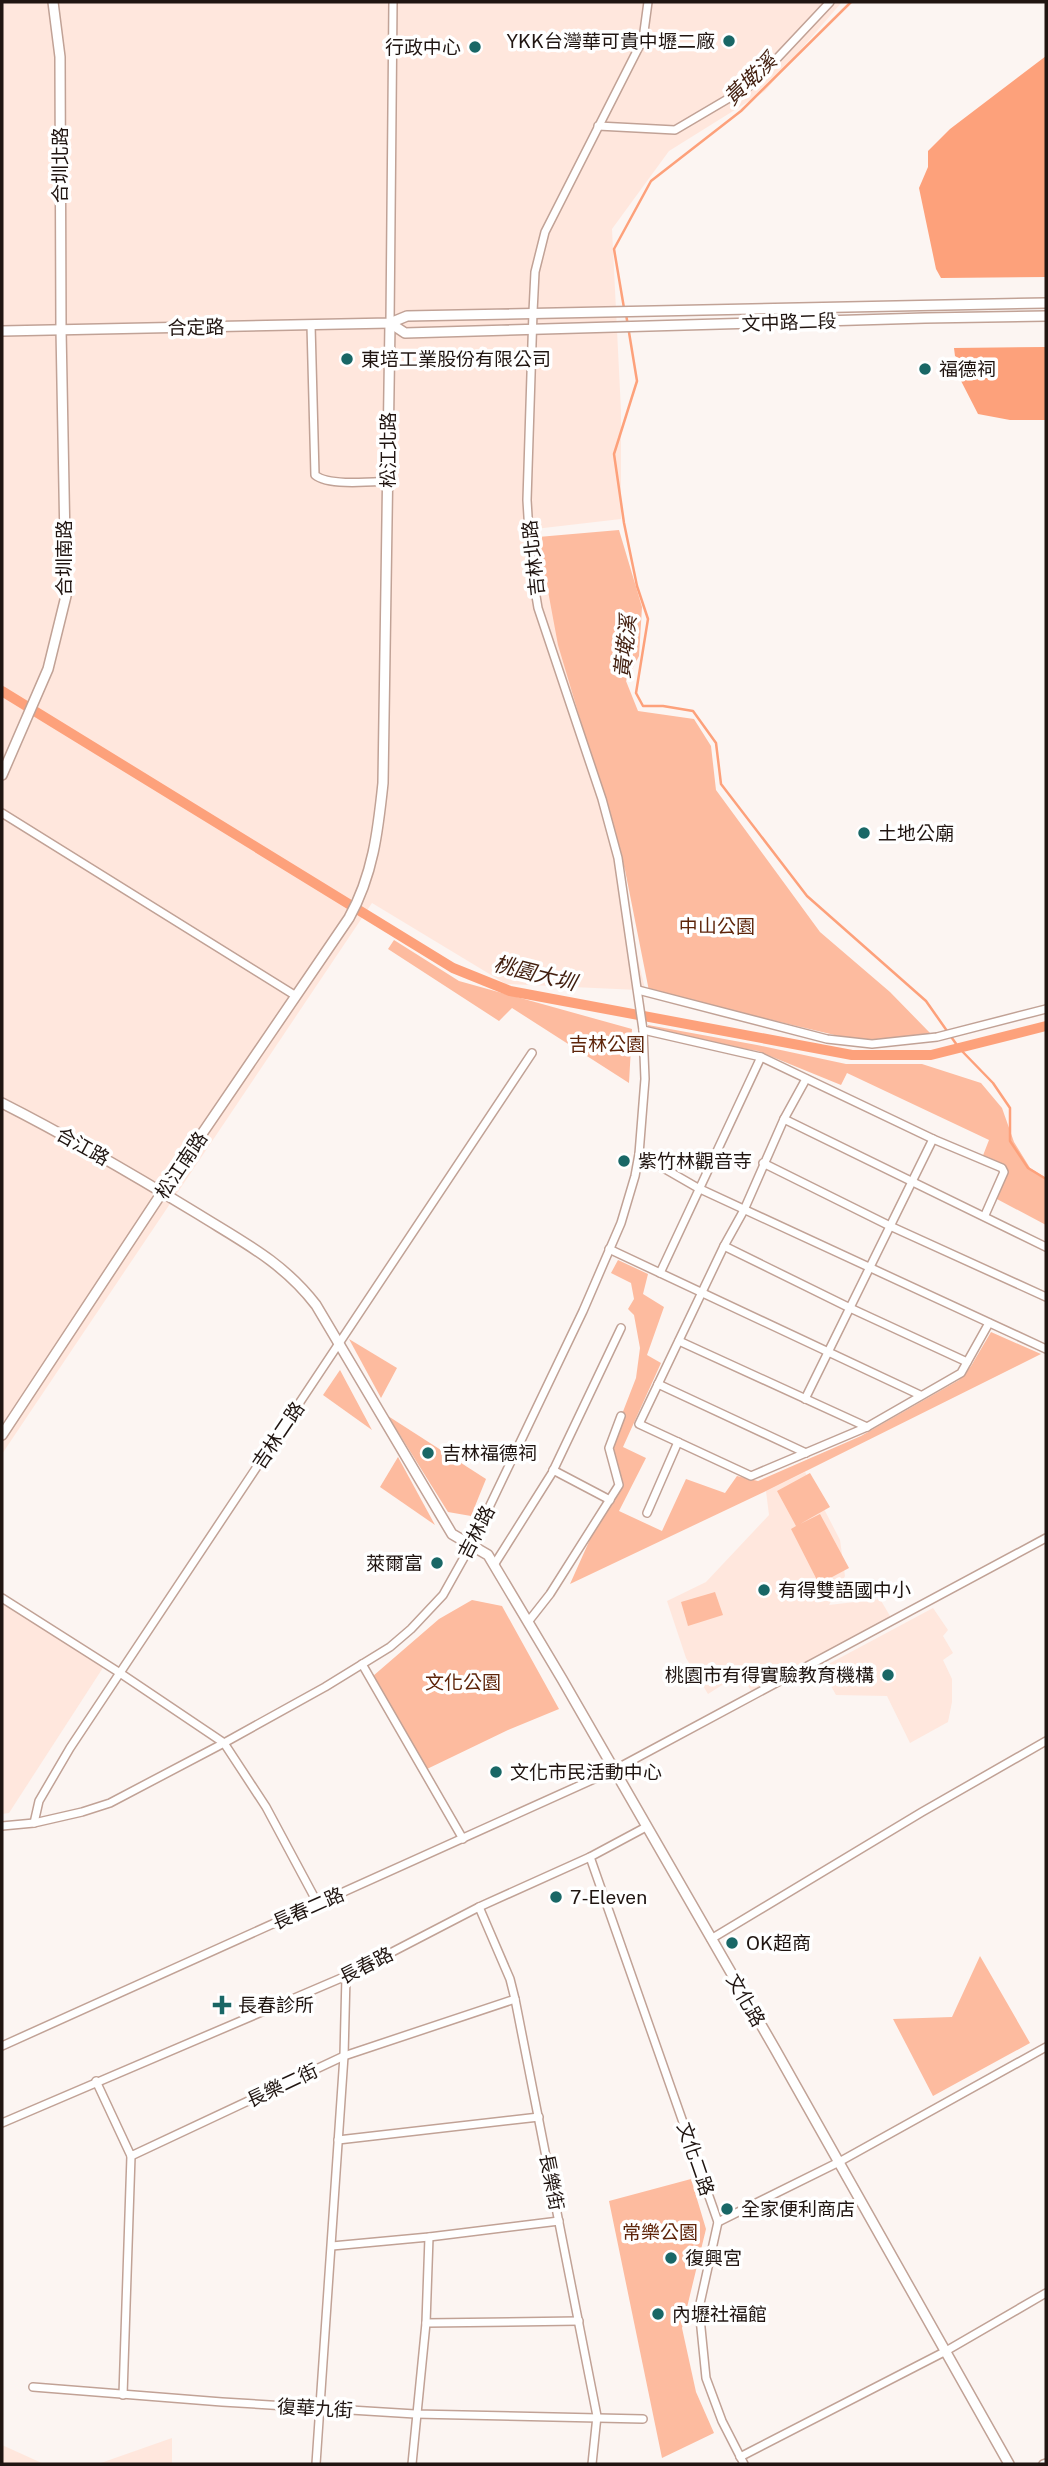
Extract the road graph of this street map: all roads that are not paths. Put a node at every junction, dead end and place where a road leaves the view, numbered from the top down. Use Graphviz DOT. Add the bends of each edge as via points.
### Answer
graph roads {
  1 [pos="53,2"];
  2 [pos="393,2"];
  3 [pos="649,2"];
  4 [pos="830,2"];
  5 [pos="598,126"];
  6 [pos="1046,303"];
  7 [pos="533,312"];
  8 [pos="1046,316"];
  9 [pos="390,323"];
  10 [pos="311,325"];
  11 [pos="61,329"];
  12 [pos="533,330"];
  13 [pos="2,331"];
  14 [pos="388,481"];
  15 [pos="2,773"];
  16 [pos="2,813"];
  17 [pos="361,896"];
  18 [pos="638,990"];
  19 [pos="296,996"];
  20 [pos="1046,1009"];
  21 [pos="643,1025"];
  22 [pos="532,1053"];
  23 [pos="761,1057"];
  24 [pos="806,1079"];
  25 [pos="2,1103"];
  26 [pos="784,1119"];
  27 [pos="933,1139"];
  28 [pos="639,1154"];
  29 [pos="763,1163"];
  30 [pos="913,1183"];
  31 [pos="698,1188"];
  32 [pos="163,1191"];
  33 [pos="744,1210"];
  34 [pos="985,1215"];
  35 [pos="890,1226"];
  36 [pos="724,1246"];
  37 [pos="1046,1247"];
  38 [pos="609,1249"];
  39 [pos="870,1267"];
  40 [pos="660,1273"];
  41 [pos="702,1292"];
  42 [pos="1046,1297"];
  43 [pos="850,1308"];
  44 [pos="989,1323"];
  45 [pos="621,1328"];
  46 [pos="679,1341"];
  47 [pos="339,1345"];
  48 [pos="1046,1349"];
  49 [pos="829,1352"];
  50 [pos="967,1362"];
  51 [pos="659,1384"];
  52 [pos="920,1395"];
  53 [pos="805,1399"];
  54 [pos="621,1416"];
  55 [pos="867,1427"];
  56 [pos="2,1435"];
  57 [pos="678,1442"];
  58 [pos="806,1453"];
  59 [pos="554,1470"];
  60 [pos="610,1500"];
  61 [pos="647,1513"];
  62 [pos="1046,1538"];
  63 [pos="471,1545"];
  64 [pos="494,1565"];
  65 [pos="2,1598"];
  66 [pos="528,1622"];
  67 [pos="362,1664"];
  68 [pos="120,1673"];
  69 [pos="1046,1741"];
  70 [pos="224,1743"];
  71 [pos="614,1770"];
  72 [pos="34,1822"];
  73 [pos="2,1826"];
  74 [pos="646,1827"];
  75 [pos="463,1839"];
  76 [pos="590,1857"];
  77 [pos="318,1904"];
  78 [pos="479,1907"];
  79 [pos="711,1939"];
  80 [pos="346,1976"];
  81 [pos="515,1999"];
  82 [pos="2,2046"];
  83 [pos="1045,2050"];
  84 [pos="344,2056"];
  85 [pos="96,2081"];
  86 [pos="539,2118"];
  87 [pos="2,2123"];
  88 [pos="338,2140"];
  89 [pos="131,2156"];
  90 [pos="839,2162"];
  91 [pos="559,2221"];
  92 [pos="718,2222"];
  93 [pos="429,2237"];
  94 [pos="332,2246"];
  95 [pos="1046,2293"];
  96 [pos="579,2322"];
  97 [pos="426,2323"];
  98 [pos="946,2351"];
  99 [pos="33,2387"];
  100 [pos="123,2395"];
  101 [pos="321,2409"];
  102 [pos="415,2414"];
  103 [pos="597,2416"];
  104 [pos="643,2419"];
  105 [pos="742,2461"];
  106 [pos="316,2464"];
  107 [pos="412,2464"];
  108 [pos="592,2464"];
  109 [pos="1009,2464"];
  1 -- 11 [label="street, 合圳北路" via="60,57"];
  2 -- 9 [label="street, 松江北路"];
  3 -- 5 [label="street, 吉林北路" via="643,39"];
  4 -- 5 [label="street" via="753,84 675,130"];
  5 -- 7 [label="street, 吉林北路" via="544,232"];
  6 -- 7 [label="street, 文中路二段"];
  7 -- 9 [label="street, 合定路" via="407,316"];
  7 -- 12 [label="street, 吉林北路"];
  8 -- 12 [label="street, 文中路二段"];
  9 -- 10 [label="street, 合定路"];
  9 -- 12 [label="street, 合定路" via="405,333"];
  9 -- 14 [label="street, 松江北路"];
  10 -- 11 [label="street, 合定路"];
  10 -- 14 [label="street" via="315,475 329,481"];
  11 -- 13 [label="street, 合定路"];
  11 -- 15 [label="street, 合圳南路" via="66,596 48,669"];
  12 -- 18 [label="street, 吉林北路" via="527,500 531,566 538,607 618,858"];
  14 -- 17 [label="street, 松江北路" via="383,783 377,841"];
  16 -- 19 [label="street"];
  17 -- 19 [label="street, 松江南路"];
  18 -- 20 [label="street" via="827,1040 872,1044 937,1037"];
  18 -- 21 [label="street, 吉林路"];
  19 -- 32 [label="street, 松江南路"];
  21 -- 23 [label="street"];
  21 -- 28 [label="street, 吉林路" via="645,1080"];
  22 -- 47 [label="street, 吉林二路"];
  23 -- 24 [label="street"];
  23 -- 31 [label="street"];
  24 -- 26 [label="street"];
  24 -- 27 [label="street"];
  25 -- 32 [label="street, 合江路"];
  26 -- 29 [label="street"];
  26 -- 30 [label="street"];
  27 -- 30 [label="street"];
  27 -- 34 [label="street" via="1002,1168"];
  28 -- 31 [label="street"];
  28 -- 38 [label="street, 吉林路"];
  29 -- 33 [label="street"];
  29 -- 35 [label="street"];
  30 -- 34 [label="street"];
  30 -- 35 [label="street"];
  31 -- 33 [label="street"];
  31 -- 40 [label="street"];
  32 -- 47 [label="street, 合江路" via="279,1265 304,1289"];
  32 -- 56 [label="street, 松江南路"];
  33 -- 36 [label="street"];
  33 -- 39 [label="street"];
  34 -- 37 [label="street"];
  35 -- 39 [label="street"];
  35 -- 42 [label="street"];
  36 -- 41 [label="street"];
  36 -- 43 [label="street"];
  38 -- 40 [label="street"];
  38 -- 63 [label="street, 吉林路"];
  39 -- 43 [label="street"];
  39 -- 44 [label="street"];
  40 -- 41 [label="street"];
  41 -- 46 [label="street"];
  41 -- 49 [label="street"];
  43 -- 49 [label="street"];
  43 -- 50 [label="street"];
  44 -- 48 [label="street"];
  44 -- 50 [label="street"];
  45 -- 59 [label="street"];
  46 -- 51 [label="street"];
  46 -- 53 [label="street"];
  47 -- 63 [label="street, 文化路" via="452,1534"];
  47 -- 68 [label="street, 吉林二路"];
  49 -- 52 [label="street"];
  49 -- 53 [label="street"];
  50 -- 52 [label="street" via="961,1373"];
  51 -- 57 [label="street" via="639,1424"];
  51 -- 58 [label="street"];
  52 -- 55 [label="street"];
  53 -- 55 [label="street"];
  54 -- 60 [label="street" via="609,1448 619,1485"];
  55 -- 58 [label="street"];
  57 -- 58 [label="street" via="751,1476"];
  57 -- 61 [label="street"];
  59 -- 60 [label="street"];
  59 -- 64 [label="street"];
  60 -- 66 [label="street"];
  62 -- 71 [label="street, 長春二路"];
  63 -- 64 [label="street, 文化路" via="488,1555"];
  63 -- 67 [label="street, 吉林路" via="443,1595 390,1647"];
  64 -- 66 [label="street, 文化路"];
  65 -- 68 [label="street"];
  66 -- 71 [label="street, 文化路"];
  67 -- 70 [label="street, 吉林路"];
  67 -- 75 [label="street"];
  68 -- 70 [label="street"];
  68 -- 72 [label="street, 吉林二路" via="38,1801"];
  69 -- 79 [label="street"];
  70 -- 72 [label="street, 吉林路" via="110,1803"];
  70 -- 77 [label="street" via="266,1807"];
  71 -- 74 [label="street, 文化路"];
  71 -- 75 [label="street, 長春二路"];
  72 -- 73 [label="street, 吉林路"];
  74 -- 76 [label="street, 長春路"];
  74 -- 79 [label="street, 文化路"];
  75 -- 77 [label="street, 長春二路"];
  76 -- 78 [label="street, 長春路"];
  76 -- 92 [label="street, 文化二路"];
  77 -- 82 [label="street, 長春二路"];
  78 -- 80 [label="street, 長春路"];
  78 -- 81 [label="street, 長樂街"];
  79 -- 90 [label="street, 文化路"];
  80 -- 84 [label="street"];
  80 -- 85 [label="street, 長春路"];
  81 -- 84 [label="street, 長樂二街"];
  81 -- 86 [label="street, 長樂街"];
  83 -- 90 [label="street"];
  84 -- 88 [label="street"];
  84 -- 89 [label="street, 長樂二街"];
  85 -- 87 [label="street, 長春路"];
  85 -- 89 [label="street"];
  86 -- 88 [label="street"];
  86 -- 91 [label="street, 長樂街"];
  88 -- 94 [label="street"];
  89 -- 100 [label="street"];
  90 -- 92 [label="street"];
  90 -- 98 [label="street, 文化路"];
  91 -- 93 [label="street"];
  91 -- 96 [label="street, 長樂街"];
  92 -- 105 [label="street" via="699,2308 706,2378"];
  93 -- 94 [label="street"];
  93 -- 97 [label="street"];
  94 -- 101 [label="street"];
  95 -- 98 [label="street"];
  96 -- 97 [label="street"];
  96 -- 103 [label="street, 長樂街"];
  97 -- 102 [label="street"];
  98 -- 105 [label="street"];
  98 -- 109 [label="street, 文化路"];
  99 -- 100 [label="street, 復華九街"];
  100 -- 101 [label="street, 復華九街"];
  101 -- 102 [label="street, 復華九街"];
  101 -- 106 [label="street"];
  102 -- 103 [label="street, 復華九街"];
  102 -- 107 [label="street"];
  103 -- 104 [label="street, 復華九街"];
  103 -- 108 [label="street, 長樂街"];
}
